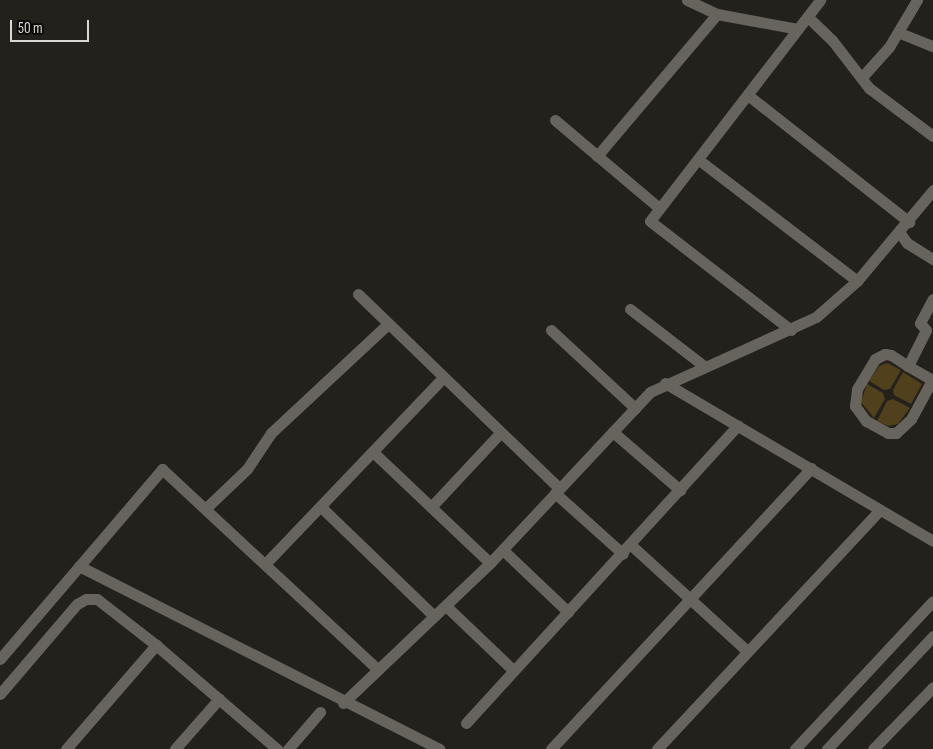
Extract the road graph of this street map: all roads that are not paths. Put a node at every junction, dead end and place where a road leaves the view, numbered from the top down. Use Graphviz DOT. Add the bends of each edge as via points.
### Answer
graph roads {
  1 [pos="686,0"];
  2 [pos="820,0"];
  3 [pos="917,0"];
  4 [pos="717,14"];
  5 [pos="809,18"];
  6 [pos="798,29"];
  7 [pos="900,32"];
  8 [pos="933,46"];
  9 [pos="862,77"];
  10 [pos="749,96"];
  11 [pos="555,120"];
  12 [pos="933,136"];
  13 [pos="597,156"];
  14 [pos="699,160"];
  15 [pos="933,190"];
  16 [pos="658,207"];
  17 [pos="909,222"];
  18 [pos="900,233"];
  19 [pos="933,260"];
  20 [pos="858,281"];
  21 [pos="358,294"];
  22 [pos="933,299"];
  23 [pos="630,310"];
  24 [pos="388,324"];
  25 [pos="551,330"];
  26 [pos="791,330"];
  27 [pos="704,366"];
  28 [pos="908,366"];
  29 [pos="443,378"];
  30 [pos="932,380"];
  31 [pos="666,383"];
  32 [pos="635,408"];
  33 [pos="738,424"];
  34 [pos="613,432"];
  35 [pos="500,433"];
  36 [pos="373,452"];
  37 [pos="811,468"];
  38 [pos="680,490"];
  39 [pos="557,491"];
  40 [pos="321,506"];
  41 [pos="430,507"];
  42 [pos="206,508"];
  43 [pos="880,511"];
  44 [pos="933,541"];
  45 [pos="502,550"];
  46 [pos="627,550"];
  47 [pos="266,563"];
  48 [pos="490,563"];
  49 [pos="79,566"];
  50 [pos="691,598"];
  51 [pos="933,601"];
  52 [pos="446,606"];
  53 [pos="568,612"];
  54 [pos="434,616"];
  55 [pos="933,636"];
  56 [pos="156,645"];
  57 [pos="747,651"];
  58 [pos="0,659"];
  59 [pos="378,670"];
  60 [pos="513,670"];
  61 [pos="933,687"];
  62 [pos="0,694"];
  63 [pos="218,699"];
  64 [pos="344,702"];
  65 [pos="320,712"];
  66 [pos="466,723"];
  67 [pos="66,749"];
  68 [pos="175,749"];
  69 [pos="277,749"];
  70 [pos="288,749"];
  71 [pos="439,749"];
  72 [pos="551,749"];
  73 [pos="657,749"];
  74 [pos="795,749"];
  75 [pos="827,749"];
  76 [pos="873,749"];
  1 -- 4 [label="street"];
  2 -- 5 [label="street"];
  3 -- 7 [label="street"];
  4 -- 6 [label="street"];
  4 -- 13 [label="street"];
  5 -- 6 [label="street"];
  5 -- 9 [label="street"];
  6 -- 10 [label="street"];
  7 -- 8 [label="street"];
  7 -- 9 [label="street"];
  9 -- 12 [label="street" via="869,88"];
  10 -- 14 [label="street"];
  10 -- 17 [label="street"];
  11 -- 13 [label="street"];
  13 -- 16 [label="street"];
  14 -- 16 [label="street"];
  14 -- 20 [label="street"];
  15 -- 17 [label="street"];
  16 -- 26 [label="street" via="652,216 652,224"];
  17 -- 18 [label="street"];
  18 -- 19 [label="street" via="907,244"];
  18 -- 20 [label="street"];
  20 -- 26 [label="street" via="816,318"];
  21 -- 24 [label="street"];
  22 -- 28 [label="street" via="920,323 926,330"];
  23 -- 27 [label="street"];
  24 -- 29 [label="street"];
  24 -- 42 [label="street" via="271,433 247,468"];
  25 -- 32 [label="street"];
  26 -- 27 [label="street"];
  27 -- 31 [label="street"];
  28 -- 30 [label="street"];
  28 -- 30 [label="street" via="891,355 875,359 854,396 855,406 866,420 888,432 900,431"];
  29 -- 35 [label="street"];
  29 -- 36 [label="street"];
  31 -- 32 [label="street" via="650,392"];
  31 -- 33 [label="street"];
  32 -- 34 [label="street"];
  33 -- 37 [label="street"];
  33 -- 38 [label="street"];
  34 -- 38 [label="street"];
  34 -- 39 [label="street"];
  35 -- 39 [label="street"];
  35 -- 41 [label="street"];
  36 -- 40 [label="street"];
  36 -- 41 [label="street"];
  37 -- 43 [label="street"];
  37 -- 50 [label="street"];
  38 -- 46 [label="street"];
  39 -- 45 [label="street"];
  39 -- 46 [label="street"];
  40 -- 47 [label="street"];
  40 -- 54 [label="street"];
  41 -- 48 [label="street"];
  42 -- 47 [label="street"];
  42 -- 49 [label="street" via="162,469"];
  43 -- 44 [label="street"];
  43 -- 57 [label="street"];
  45 -- 48 [label="street"];
  45 -- 53 [label="street"];
  46 -- 50 [label="street"];
  46 -- 53 [label="street"];
  47 -- 59 [label="street"];
  48 -- 52 [label="street"];
  49 -- 58 [label="street"];
  49 -- 64 [label="street"];
  50 -- 57 [label="street"];
  50 -- 72 [label="street"];
  51 -- 74 [label="street"];
  52 -- 54 [label="street"];
  52 -- 60 [label="street"];
  53 -- 60 [label="street"];
  54 -- 59 [label="street"];
  55 -- 75 [label="street"];
  56 -- 62 [label="street" via="102,601 86,599 77,604"];
  56 -- 63 [label="street"];
  56 -- 67 [label="street"];
  57 -- 73 [label="street"];
  59 -- 64 [label="street"];
  60 -- 66 [label="street"];
  61 -- 76 [label="street"];
  63 -- 68 [label="street"];
  63 -- 69 [label="street"];
  64 -- 71 [label="street"];
  65 -- 70 [label="street"];
}
